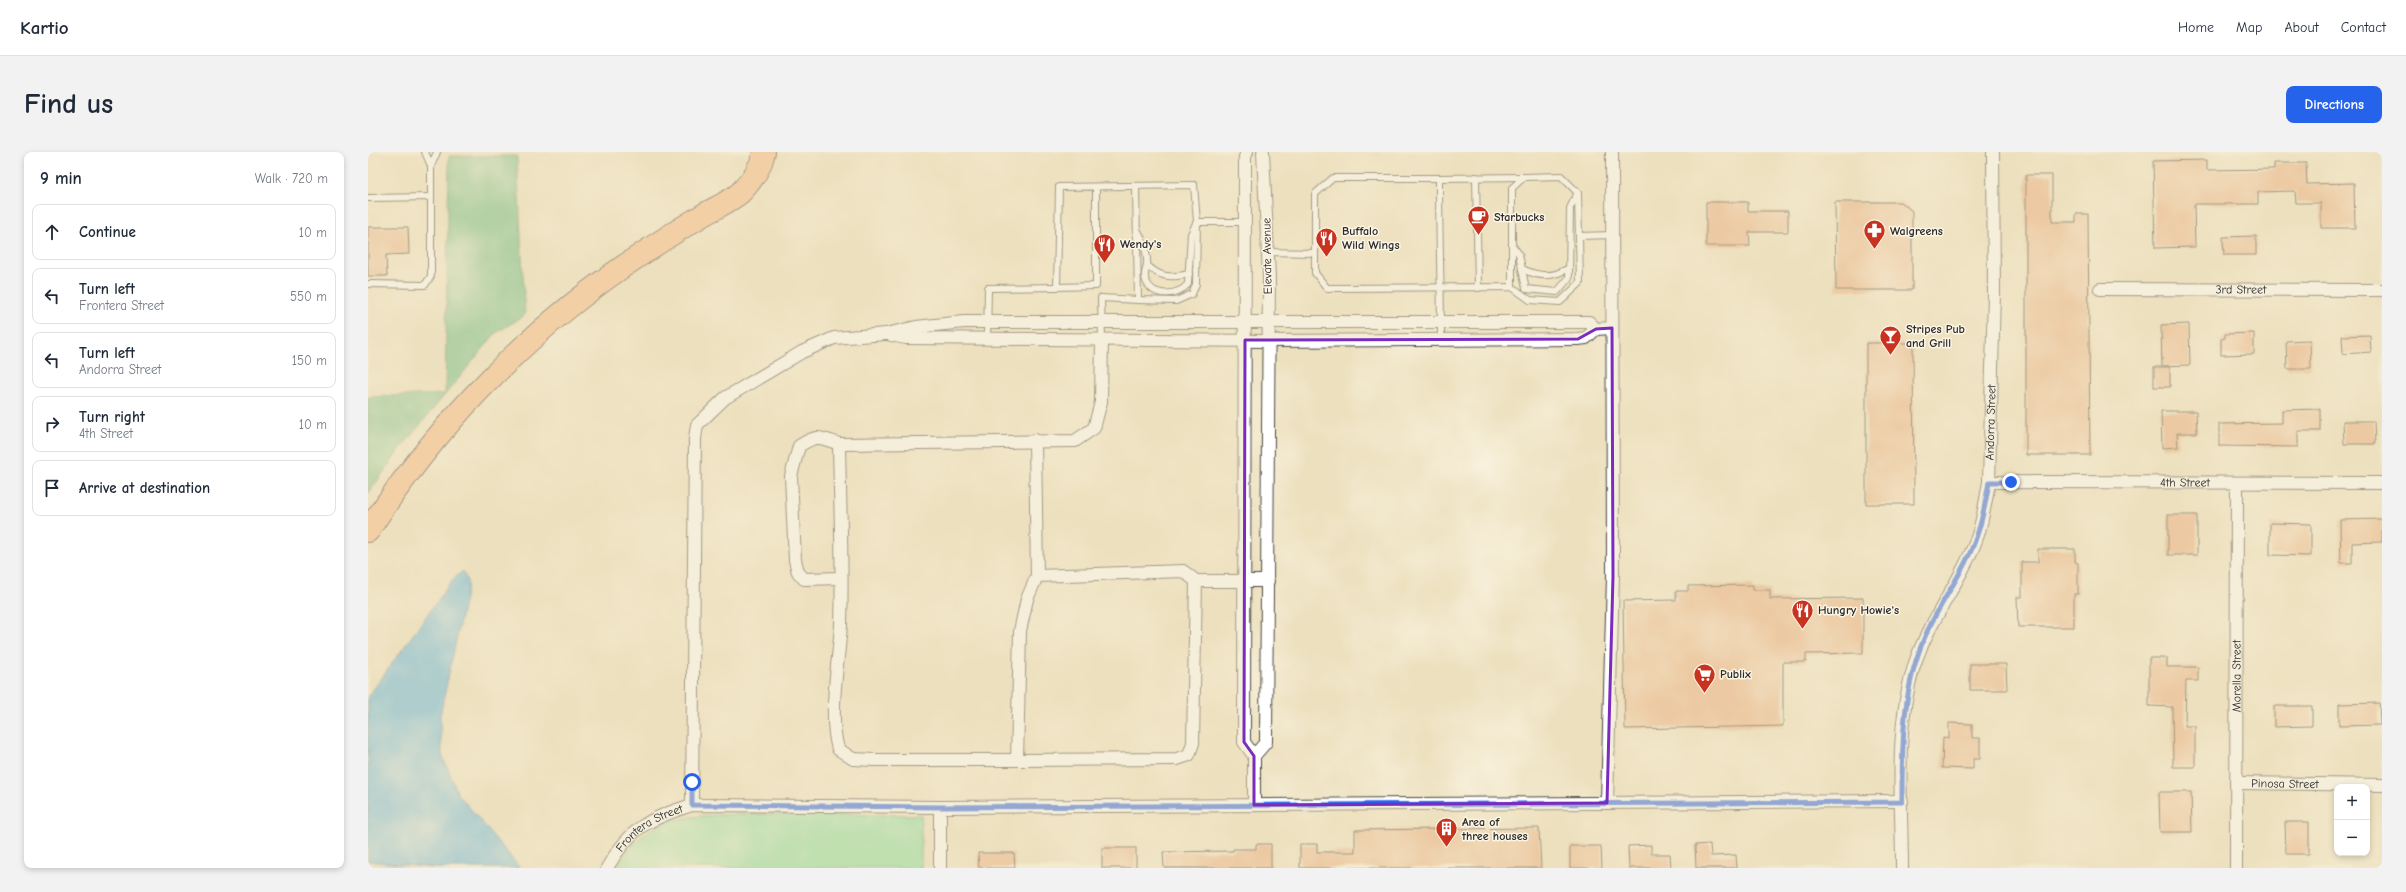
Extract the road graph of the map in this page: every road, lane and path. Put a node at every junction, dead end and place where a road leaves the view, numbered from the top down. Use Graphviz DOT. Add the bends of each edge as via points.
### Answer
graph roads {
  1 [pos="425,152"];
  2 [pos="437,152"];
  3 [pos="764,152"];
  4 [pos="1247,152"];
  5 [pos="1612,152"];
  6 [pos="1993,152"];
  7 [pos="1263,154"];
  8 [pos="431,166"];
  9 [pos="1524,177"];
  10 [pos="1439,178"];
  11 [pos="1476,178"];
  12 [pos="1096,187"];
  13 [pos="1136,187"];
  14 [pos="1578,193"];
  15 [pos="431,197"];
  16 [pos="368,198"];
  17 [pos="1197,222"];
  18 [pos="1245,222"];
  19 [pos="1136,228"];
  20 [pos="1612,235"];
  21 [pos="1578,236"];
  22 [pos="1512,245"];
  23 [pos="1268,252"];
  24 [pos="1315,253"];
  25 [pos="1147,265"];
  26 [pos="1569,268"];
  27 [pos="1522,269"];
  28 [pos="1189,274"];
  29 [pos="368,284"];
  30 [pos="1096,286"];
  31 [pos="1057,287"];
  32 [pos="1512,287"];
  33 [pos="1440,288"];
  34 [pos="1478,288"];
  35 [pos="2100,289"];
  36 [pos="2382,290"];
  37 [pos="1101,298"];
  38 [pos="1138,300"];
  39 [pos="987,322"];
  40 [pos="1101,322"];
  41 [pos="1244,322"];
  42 [pos="1268,322"];
  43 [pos="1441,323"];
  44 [pos="1612,328"];
  45 [pos="1596,329"];
  46 [pos="886,334"];
  47 [pos="987,338"];
  48 [pos="1102,339"];
  49 [pos="1244,340"];
  50 [pos="1440,340"];
  51 [pos="1267,342"];
  52 [pos="1035,440"];
  53 [pos="839,444"];
  54 [pos="1989,482"];
  55 [pos="2382,483"];
  56 [pos="2238,484"];
  57 [pos="368,531"];
  58 [pos="1037,576"];
  59 [pos="840,578"];
  60 [pos="1196,581"];
  61 [pos="1244,581"];
  62 [pos="1268,581"];
  63 [pos="1254,756"];
  64 [pos="1017,760"];
  65 [pos="2236,783"];
  66 [pos="2382,785"];
  67 [pos="1902,802"];
  68 [pos="1607,803"];
  69 [pos="692,805"];
  70 [pos="1254,805"];
  71 [pos="940,807"];
  72 [pos="607,868"];
  73 [pos="940,868"];
  74 [pos="1902,868"];
  75 [pos="2236,868"];
  1 -- 8 [label="lane"];
  2 -- 8 [label="lane"];
  3 -- 57 [label="highway" via="754,176 739,193 634,259 588,294 502,367 423,453"];
  4 -- 18 [label="street"];
  5 -- 20 [label="street"];
  6 -- 54 [label="street, Andorra Street" via="1994,294"];
  7 -- 23 [label="street, Elevate Avenue"];
  8 -- 15 [label="lane"];
  9 -- 11 [label="lane"];
  9 -- 14 [label="lane" via="1561,176"];
  9 -- 22 [label="lane" via="1512,188"];
  10 -- 11 [label="lane"];
  10 -- 24 [label="lane" via="1334,178 1315,194"];
  10 -- 33 [label="lane"];
  11 -- 34 [label="lane"];
  12 -- 13 [label="lane"];
  12 -- 30 [label="lane"];
  12 -- 31 [label="lane" via="1059,187"];
  13 -- 17 [label="lane" via="1194,185"];
  13 -- 19 [label="lane"];
  14 -- 21 [label="lane"];
  14 -- 26 [label="lane" via="1570,208"];
  15 -- 16 [label="lane"];
  15 -- 29 [label="lane" via="429,281 425,285"];
  17 -- 18 [label="lane"];
  17 -- 28 [label="lane" via="1191,234"];
  17 -- 38 [label="lane" via="1196,284 1192,294 1176,301"];
  18 -- 41 [label="street"];
  19 -- 25 [label="lane" via="1144,242"];
  19 -- 38 [label="lane"];
  20 -- 21 [label="lane"];
  20 -- 44 [label="street"];
  21 -- 32 [label="lane" via="1580,283 1560,302 1530,300"];
  22 -- 27 [label="lane" via="1519,254"];
  22 -- 32 [label="lane"];
  23 -- 24 [label="lane"];
  23 -- 42 [label="street, Elevate Avenue"];
  24 -- 33 [label="lane" via="1315,273 1327,288"];
  25 -- 28 [label="lane" via="1158,275 1165,277"];
  25 -- 28 [label="lane" via="1144,274 1146,281 1152,289 1162,293 1183,290 1188,284"];
  26 -- 27 [label="lane" via="1558,274 1536,276"];
  26 -- 27 [label="lane" via="1569,278 1557,292 1526,289"];
  30 -- 31 [label="lane"];
  30 -- 37 [label="lane"];
  31 -- 39 [label="lane" via="988,288"];
  32 -- 34 [label="lane"];
  33 -- 34 [label="lane"];
  33 -- 43 [label="lane"];
  35 -- 36 [label="street, 3rd Street"];
  37 -- 38 [label="lane"];
  37 -- 40 [label="lane"];
  39 -- 40 [label="street"];
  39 -- 46 [label="street" via="942,322"];
  39 -- 47 [label="lane"];
  40 -- 41 [label="street"];
  40 -- 48 [label="lane"];
  41 -- 42 [label="street"];
  41 -- 49 [label="street"];
  42 -- 43 [label="street"];
  42 -- 51 [label="street, Elevate Avenue"];
  43 -- 45 [label="street" via="1589,322"];
  43 -- 50 [label="lane"];
  44 -- 45 [label="street"];
  44 -- 68 [label="street" via="1612,576"];
  45 -- 50 [label="street" via="1586,338 1578,339"];
  46 -- 47 [label="street" via="906,338"];
  46 -- 69 [label="street" via="834,338 802,352 725,398 697,425"];
  47 -- 48 [label="street"];
  48 -- 49 [label="street"];
  48 -- 52 [label="street" via="1101,402 1094,428 1075,441"];
  49 -- 51 [label="street"];
  49 -- 61 [label="street"];
  50 -- 51 [label="street"];
  51 -- 62 [label="street, Elevate Avenue"];
  52 -- 53 [label="street"];
  52 -- 58 [label="street"];
  53 -- 59 [label="street"];
  53 -- 59 [label="street" via="819,436 810,438 799,446 791,476 795,560 798,572 804,579"];
  54 -- 56 [label="street, 4th Street"];
  54 -- 67 [label="street, Andorra Street" via="1986,506 1977,536 1926,632 1914,667 1907,694 1902,740"];
  55 -- 56 [label="street, 4th Street"];
  56 -- 65 [label="street, Morella Street"];
  58 -- 60 [label="street" via="1183,571"];
  58 -- 64 [label="street" via="1020,631"];
  59 -- 64 [label="street" via="841,624 836,697 838,749 853,759"];
  60 -- 61 [label="street"];
  60 -- 64 [label="street" via="1193,743 1189,755 1177,760"];
  61 -- 62 [label="street"];
  61 -- 63 [label="street" via="1244,742"];
  62 -- 63 [label="street, Elevate Avenue" via="1266,742"];
  63 -- 70 [label="street"];
  65 -- 66 [label="street, Pinosa Street"];
  65 -- 75 [label="street, Morella Street"];
  67 -- 68 [label="street, Frontera Street"];
  67 -- 74 [label="street, Andorra Street"];
  68 -- 70 [label="street, Frontera Street"];
  69 -- 71 [label="street, Frontera Street"];
  69 -- 72 [label="street, Frontera Street" via="656,817 638,829 619,848"];
  70 -- 71 [label="street, Frontera Street"];
  71 -- 73 [label="street"];
}
